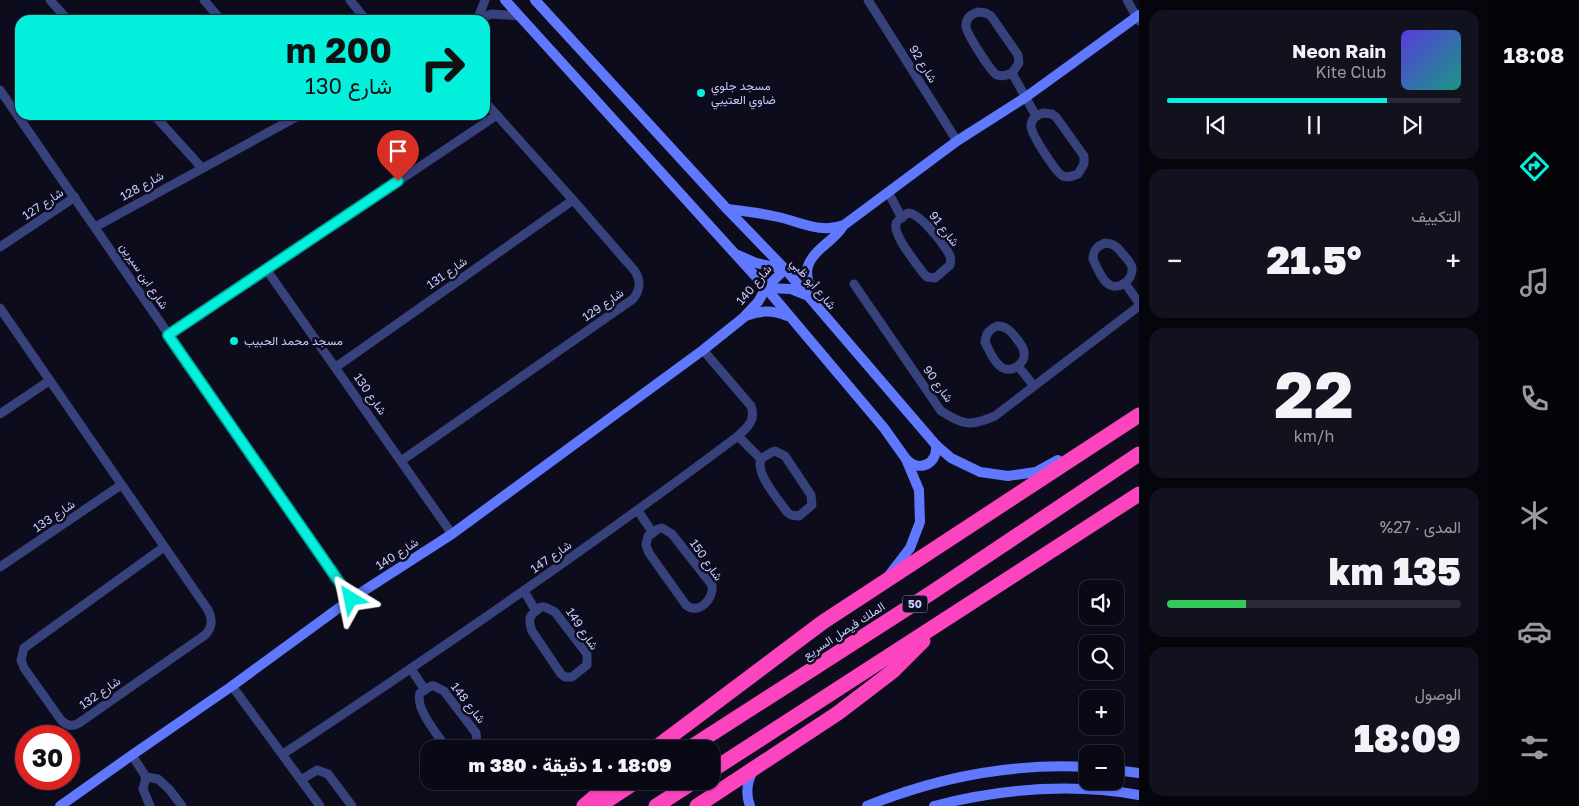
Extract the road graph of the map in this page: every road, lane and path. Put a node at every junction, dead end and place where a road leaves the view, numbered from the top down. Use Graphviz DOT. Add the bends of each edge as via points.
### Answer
graph roads {
  1 [pos="50,0"];
  2 [pos="204,0"];
  3 [pos="350,0"];
  4 [pos="485,0"];
  5 [pos="504,0"];
  6 [pos="535,0"];
  7 [pos="868,0"];
  8 [pos="1126,0"];
  9 [pos="64,15"];
  10 [pos="217,15"];
  11 [pos="362,15"];
  12 [pos="478,15"];
  13 [pos="490,16"];
  14 [pos="519,16"];
  15 [pos="1138,18"];
  16 [pos="1012,73"];
  17 [pos="0,90"];
  18 [pos="1026,98"];
  19 [pos="490,108"];
  20 [pos="15,111"];
  21 [pos="497,116"];
  22 [pos="1036,116"];
  23 [pos="21,120"];
  24 [pos="159,120"];
  25 [pos="291,120"];
  26 [pos="957,141"];
  27 [pos="202,168"];
  28 [pos="888,192"];
  29 [pos="75,197"];
  30 [pos="573,200"];
  31 [pos="727,209"];
  32 [pos="902,218"];
  33 [pos="844,225"];
  34 [pos="95,227"];
  35 [pos="0,247"];
  36 [pos="731,250"];
  37 [pos="266,269"];
  38 [pos="784,269"];
  39 [pos="1125,283"];
  40 [pos="854,284"];
  41 [pos="766,288"];
  42 [pos="807,296"];
  43 [pos="1139,305"];
  44 [pos="816,306"];
  45 [pos="0,308"];
  46 [pos="788,316"];
  47 [pos="743,318"];
  48 [pos="168,335"];
  49 [pos="702,350"];
  50 [pos="1018,366"];
  51 [pos="336,367"];
  52 [pos="49,380"];
  53 [pos="1034,386"];
  54 [pos="0,414"];
  55 [pos="1139,415"];
  56 [pos="1112,432"];
  57 [pos="738,436"];
  58 [pos="936,445"];
  59 [pos="1139,454"];
  60 [pos="761,459"];
  61 [pos="906,460"];
  62 [pos="401,461"];
  63 [pos="121,485"];
  64 [pos="1139,494"];
  65 [pos="638,511"];
  66 [pos="653,533"];
  67 [pos="452,534"];
  68 [pos="164,548"];
  69 [pos="0,567"];
  70 [pos="886,579"];
  71 [pos="524,591"];
  72 [pos="351,599"];
  73 [pos="536,611"];
  74 [pos="935,626"];
  75 [pos="411,669"];
  76 [pos="232,686"];
  77 [pos="425,690"];
  78 [pos="441,740"];
  79 [pos="477,740"];
  80 [pos="666,740"];
  81 [pos="702,740"];
  82 [pos="132,754"];
  83 [pos="283,754"];
  84 [pos="720,764"];
  85 [pos="1079,767"];
  86 [pos="754,769"];
  87 [pos="1124,771"];
  88 [pos="1139,773"];
  89 [pos="146,777"];
  90 [pos="302,780"];
  91 [pos="603,790"];
  92 [pos="623,790"];
  93 [pos="681,790"];
  94 [pos="1139,796"];
  95 [pos="60,806"];
  96 [pos="150,806"];
  97 [pos="182,806"];
  98 [pos="320,806"];
  99 [pos="352,806"];
  100 [pos="584,806"];
  101 [pos="599,806"];
  102 [pos="656,806"];
  103 [pos="697,806"];
  104 [pos="750,806"];
  105 [pos="867,806"];
  106 [pos="934,806"];
  1 -- 9 [label="street"];
  2 -- 10 [label="street"];
  3 -- 11 [label="street"];
  4 -- 12 [label="street"];
  5 -- 14 [label="street"];
  6 -- 31 [label="street, شارع أبو ظبي"];
  7 -- 26 [label="street, شارع 92"];
  8 -- 15 [label="street"];
  13 -- 14 [label="street"];
  14 -- 36 [label="street"];
  15 -- 18 [label="street"];
  16 -- 16 [label="street" via="1019,63 1018,55 991,16 981,12 971,15 966,28 994,72 1002,76"];
  16 -- 18 [label="street"];
  17 -- 20 [label="street, شارع ابن سيرين"];
  18 -- 22 [label="street"];
  18 -- 26 [label="street"];
  19 -- 21 [label="street, شارع 129"];
  21 -- 30 [label="street, شارع 129"];
  21 -- 37 [label="street"];
  22 -- 22 [label="street" via="1031,129 1059,174 1067,177 1078,174 1084,164 1084,156 1056,118 1046,112"];
  23 -- 29 [label="street, شارع ابن سيرين"];
  24 -- 27 [label="street"];
  25 -- 27 [label="street, شارع 128"];
  26 -- 28 [label="street"];
  27 -- 34 [label="street, شارع 128"];
  28 -- 32 [label="street"];
  28 -- 33 [label="street"];
  29 -- 34 [label="street, شارع ابن سيرين"];
  29 -- 35 [label="street, شارع 127"];
  30 -- 51 [label="street, شارع 131"];
  30 -- 62 [label="street, شارع 129" via="638,276 640,288 637,294"];
  31 -- 33 [label="street" via="779,217 820,229"];
  31 -- 38 [label="street, شارع أبو ظبي"];
  32 -- 32 [label="street, شارع 91" via="896,224 899,238 924,274 935,278 950,265 950,255 922,218 912,213"];
  33 -- 44 [label="street" via="809,262 807,276"];
  34 -- 48 [label="street, شارع ابن سيرين"];
  36 -- 38 [label="street" via="756,263"];
  36 -- 41 [label="street"];
  37 -- 48 [label="street"];
  37 -- 51 [label="street, شارع 130"];
  38 -- 41 [label="street, شارع 140"];
  38 -- 42 [label="street, شارع أبو ظبي"];
  39 -- 39 [label="street" via="1132,273 1131,265 1113,244 1098,246 1093,259 1107,283 1114,286"];
  39 -- 43 [label="street, شارع 90"];
  40 -- 53 [label="street, شارع 90" via="940,411 959,422 977,423 995,416"];
  41 -- 42 [label="street" via="791,289"];
  41 -- 46 [label="street"];
  41 -- 47 [label="street, شارع 140"];
  42 -- 44 [label="street, شارع أبو ظبي"];
  43 -- 53 [label="street, شارع 90"];
  44 -- 58 [label="street, شارع أبو ظبي"];
  45 -- 52 [label="street, شارع 132"];
  46 -- 47 [label="street, شارع 140" via="768,311"];
  46 -- 61 [label="street" via="884,428"];
  47 -- 49 [label="street, شارع 140"];
  48 -- 72 [label="street, شارع ابن سيرين"];
  49 -- 57 [label="street, شارع 147" via="751,406 752,421"];
  49 -- 67 [label="street, شارع 140"];
  50 -- 50 [label="street" via="1024,352 1015,337 1006,327 990,329 985,342 999,366 1007,369"];
  50 -- 53 [label="street"];
  51 -- 62 [label="street, شارع 130"];
  52 -- 54 [label="street"];
  52 -- 63 [label="street, شارع 132"];
  55 -- 56 [label="highway"];
  56 -- 58 [label="street, شارع أبو ظبي" via="1036,472 1008,476 980,472 951,458"];
  56 -- 70 [label="highway"];
  57 -- 60 [label="street"];
  57 -- 65 [label="street, شارع 147"];
  58 -- 61 [label="street" via="936,454 926,465 913,465"];
  59 -- 81 [label="highway, الملك فيصل السريع / 50"];
  60 -- 60 [label="street" via="759,468 762,476 787,512 796,516 810,508 811,495 785,456 775,451"];
  61 -- 70 [label="street" via="919,490 920,522 910,548"];
  62 -- 67 [label="street, شارع 130"];
  63 -- 68 [label="street, شارع 132"];
  63 -- 69 [label="street, شارع 133"];
  64 -- 74 [label="highway, 50"];
  65 -- 66 [label="street"];
  65 -- 71 [label="street, شارع 147"];
  66 -- 66 [label="street, شارع 150" via="646,540 649,553 686,605 697,608 712,596 712,586 672,534 662,528"];
  67 -- 72 [label="street, شارع 140"];
  68 -- 68 [label="street, شارع 132" via="24,648 21,660 24,668 66,724 73,726 79,723 208,632 210,614"];
  70 -- 80 [label="highway" via="823,622"];
  71 -- 73 [label="street"];
  71 -- 75 [label="street, شارع 147"];
  72 -- 76 [label="street, شارع 140"];
  73 -- 73 [label="street, شارع 149" via="530,618 532,631 561,674 572,677 588,665 587,654 555,612 545,607"];
  74 -- 84 [label="highway, 50"];
  74 -- 86 [label="highway" via="877,684"];
  75 -- 77 [label="street"];
  75 -- 83 [label="street, شارع 147"];
  76 -- 82 [label="street, شارع 140"];
  76 -- 83 [label="street"];
  77 -- 78 [label="street" via="418,697 418,702"];
  77 -- 79 [label="street, شارع 148" via="434,686 444,691 476,733"];
  82 -- 89 [label="street"];
  82 -- 95 [label="street, شارع 140"];
  83 -- 90 [label="street"];
  85 -- 105 [label="street" via="1028,767 976,773 918,787"];
  86 -- 103 [label="highway"];
  86 -- 104 [label="street" via="747,793"];
  87 -- 88 [label="street"];
  89 -- 96 [label="street" via="143,789"];
  89 -- 97 [label="street" via="158,779"];
  90 -- 98 [label="street"];
  90 -- 99 [label="street" via="317,770 328,774"];
  91 -- 100 [label="highway"];
  92 -- 101 [label="highway"];
  93 -- 102 [label="highway"];
  94 -- 106 [label="street" via="1084,789 1040,790 978,796"];
}
